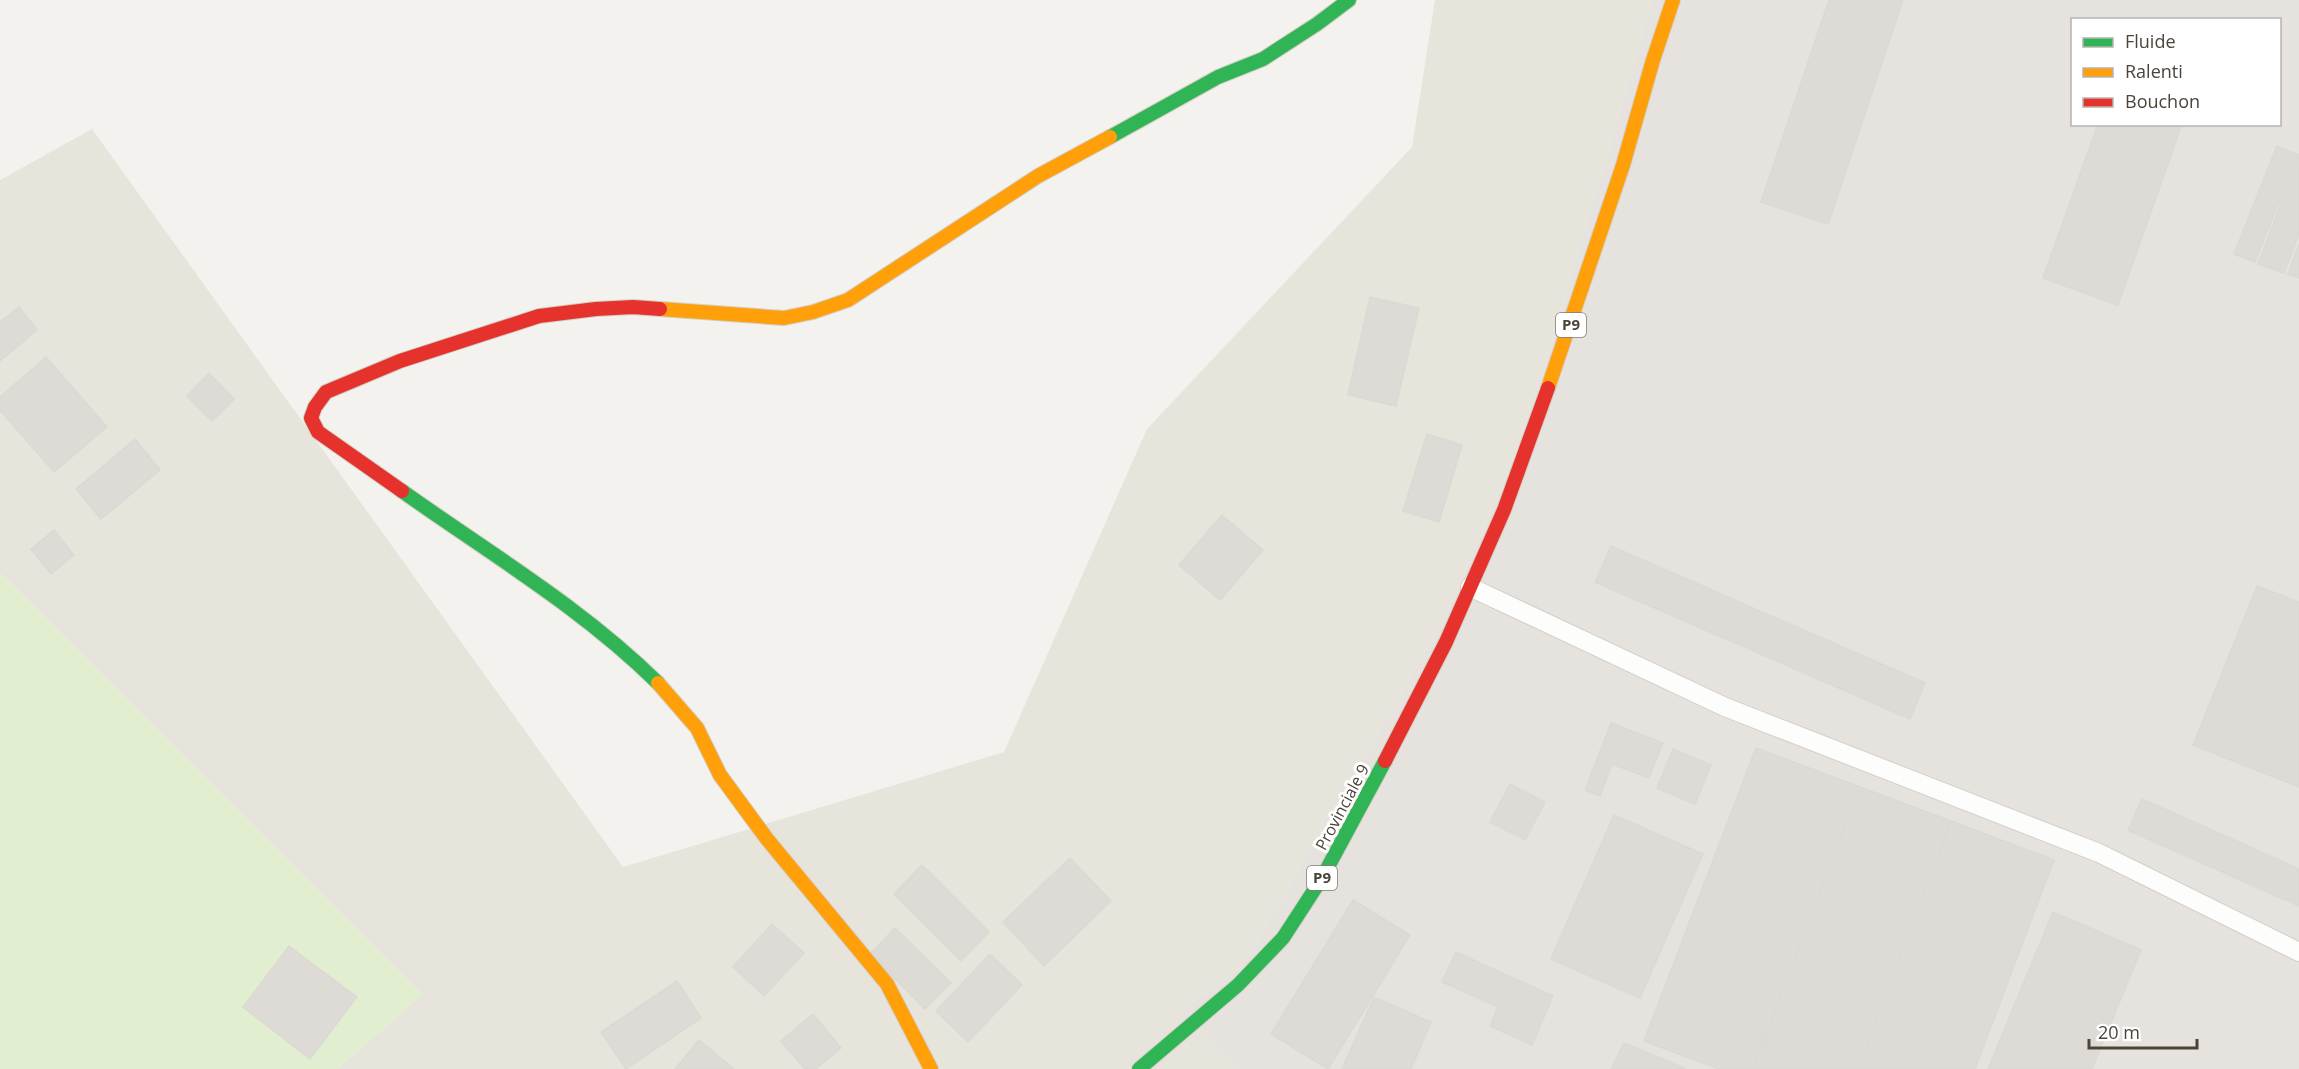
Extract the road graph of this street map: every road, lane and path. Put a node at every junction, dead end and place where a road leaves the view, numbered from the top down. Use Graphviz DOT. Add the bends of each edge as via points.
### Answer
graph roads {
  1 [pos="1349,0"];
  2 [pos="1673,0"];
  3 [pos="1470,587"];
  4 [pos="2299,952"];
  5 [pos="931,1069"];
  6 [pos="1139,1069"];
  1 -- 5 [label="street" via="1263,59 1218,77 1038,176 848,300 784,318 633,307 539,316 400,361 326,392 315,407 311,418 318,432 561,600 657,682 697,728 720,775 767,839 887,984"];
  2 -- 3 [label="street, P9" via="1572,320 1504,510"];
  3 -- 4 [label="lane" via="1725,707 2099,853"];
  3 -- 6 [label="street, Provinciale 9 / P9" via="1362,807 1283,938 1238,985"];
}
